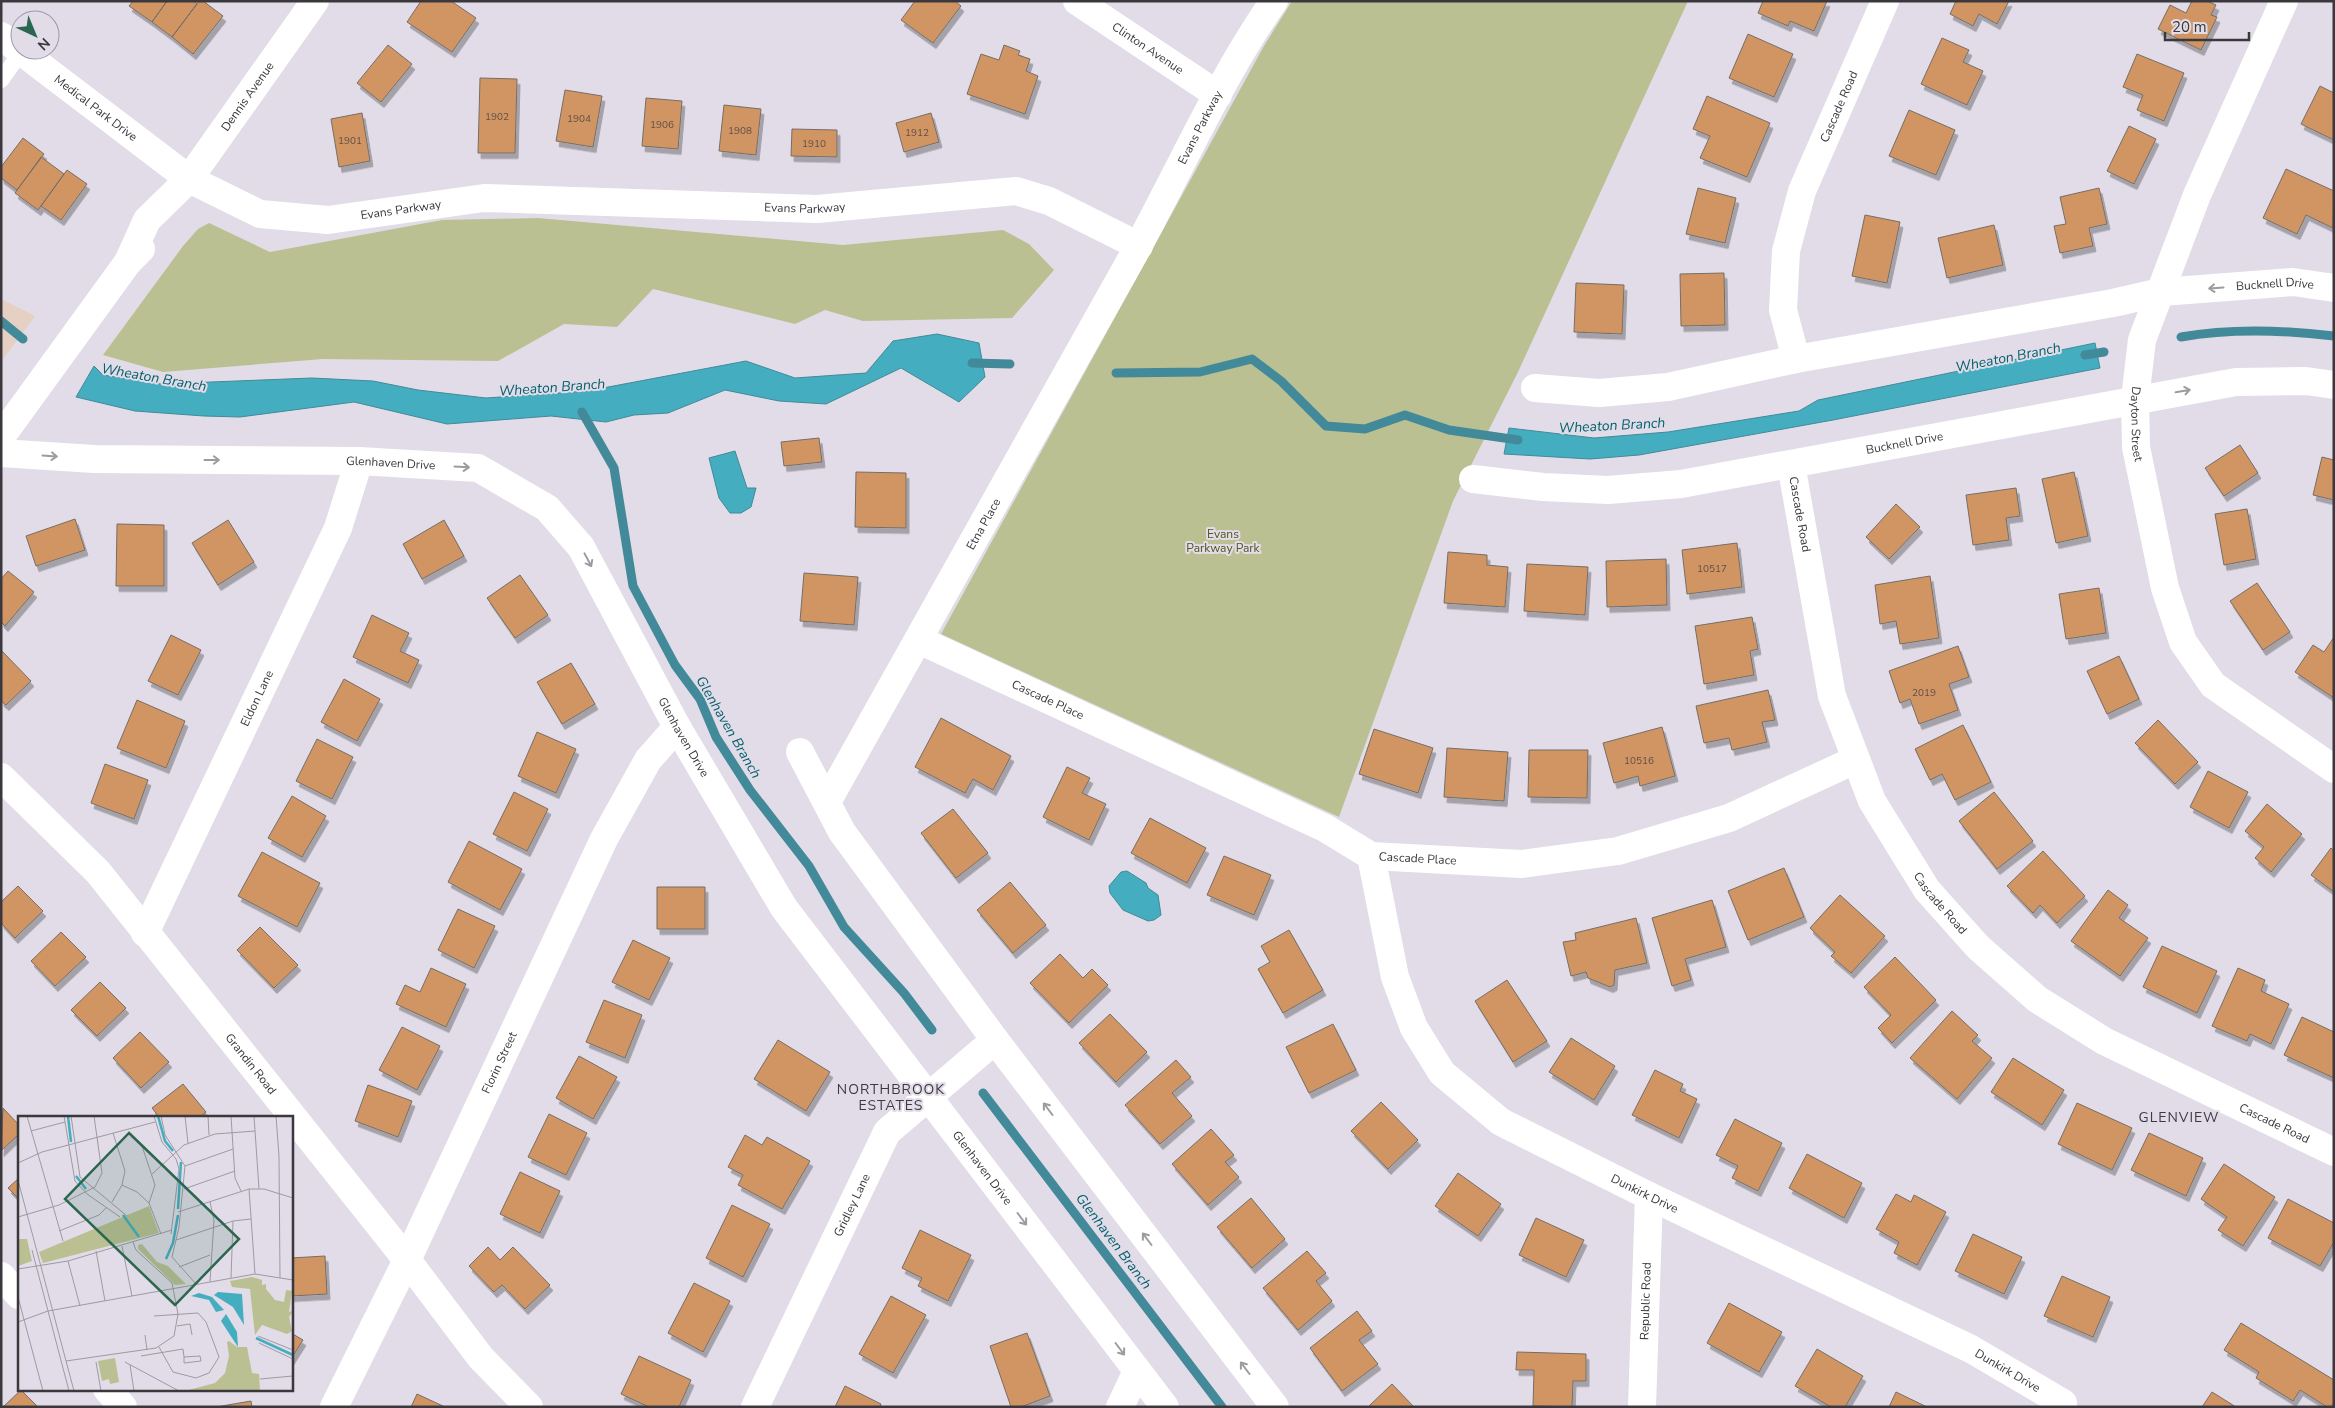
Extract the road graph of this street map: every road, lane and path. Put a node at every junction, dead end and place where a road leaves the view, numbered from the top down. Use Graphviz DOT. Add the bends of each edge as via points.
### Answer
graph roads {
  1 [pos="315,1"];
  2 [pos="1077,1"];
  3 [pos="1274,1"];
  4 [pos="1884,1"];
  5 [pos="2284,1"];
  6 [pos="10,48"];
  7 [pos="31,60"];
  8 [pos="1,80"];
  9 [pos="1218,95"];
  10 [pos="184,184"];
  11 [pos="1138,246"];
  12 [pos="2334,288"];
  13 [pos="2160,292"];
  14 [pos="1796,359"];
  15 [pos="2334,385"];
  16 [pos="1535,388"];
  17 [pos="2135,399"];
  18 [pos="1,437"];
  19 [pos="1,453"];
  20 [pos="359,461"];
  21 [pos="1791,464"];
  22 [pos="1473,479"];
  23 [pos="919,640"];
  24 [pos="678,726"];
  25 [pos="800,752"];
  26 [pos="1856,760"];
  27 [pos="2334,769"];
  28 [pos="1,777"];
  29 [pos="827,802"];
  30 [pos="1371,856"];
  31 [pos="145,933"];
  32 [pos="996,1040"];
  33 [pos="929,1097"];
  34 [pos="292,1116"];
  35 [pos="292,1116"];
  36 [pos="2334,1152"];
  37 [pos="1649,1196"];
  38 [pos="407,1260"];
  39 [pos="1,1276"];
  40 [pos="18,1294"];
  41 [pos="1137,1372"];
  42 [pos="107,1390"];
  43 [pos="2063,1404"];
  44 [pos="123,1407"];
  45 [pos="334,1407"];
  46 [pos="529,1407"];
  47 [pos="755,1407"];
  48 [pos="1120,1407"];
  49 [pos="1164,1407"];
  50 [pos="1275,1407"];
  51 [pos="1642,1407"];
  1 -- 10 [label="street, Dennis Avenue"];
  2 -- 9 [label="street, Clinton Avenue"];
  3 -- 9 [label="street, Evans Parkway"];
  4 -- 14 [label="street, Cascade Road" via="1802,191 1786,251 1783,310"];
  5 -- 13 [label="street, Dayton Street" via="2196,195"];
  6 -- 8 [label="lane"];
  7 -- 10 [label="street, Medical Park Drive"];
  9 -- 11 [label="street, Evans Parkway"];
  10 -- 11 [label="street, Evans Parkway" via="260,214 328,220 484,198 817,209 1016,191 1049,201"];
  10 -- 18 [label="street, Dennis Avenue" via="166,229 128,262"];
  11 -- 23 [label="street, Etna Place"];
  12 -- 13 [label="street, Bucknell Drive, one-way" via="2294,282"];
  13 -- 14 [label="street, Bucknell Drive"];
  13 -- 17 [label="street, Dayton Street" via="2142,340"];
  14 -- 16 [label="street, Bucknell Drive" via="1668,387 1599,393"];
  17 -- 15 [label="street, Bucknell Drive, one-way" via="2236,382 2306,381"];
  17 -- 21 [label="street, Bucknell Drive"];
  17 -- 27 [label="street, Dayton Street" via="2136,447 2165,588 2183,642 2213,685"];
  19 -- 20 [label="street, Glenhaven Drive, one-way" via="94,459"];
  20 -- 24 [label="street, Glenhaven Drive, one-way" via="478,468 547,508 581,547"];
  20 -- 31 [label="street, Eldon Lane" via="338,528"];
  21 -- 22 [label="street, Bucknell Drive" via="1681,484 1608,490"];
  21 -- 26 [label="street, Cascade Road" via="1832,696"];
  23 -- 29 [label="street, Etna Place"];
  23 -- 30 [label="street, Cascade Place" via="1325,828"];
  24 -- 33 [label="street, Glenhaven Drive" via="784,908"];
  24 -- 38 [label="street, Florin Street" via="648,760 604,840"];
  25 -- 29 [label="street"];
  26 -- 30 [label="street, Cascade Place" via="1729,818 1618,851 1522,864"];
  26 -- 36 [label="street, Cascade Road" via="1872,801 1927,890 1978,947 2037,1000 2104,1041"];
  28 -- 31 [label="street, Grandin Road" via="98,872"];
  29 -- 32 [label="street" via="842,832"];
  30 -- 37 [label="street, Dunkirk Drive" via="1395,976 1414,1028 1442,1073 1501,1122"];
  31 -- 34 [label="street, Grandin Road"];
  32 -- 33 [label="street, Gridley Lane"];
  50 -- 32 [label="street, one-way"];
  33 -- 41 [label="street, Glenhaven Drive, one-way"];
  33 -- 47 [label="street, Gridley Lane" via="887,1132"];
  35 -- 38 [label="street, Grandin Road"];
  37 -- 43 [label="street, Dunkirk Drive" via="1971,1349"];
  37 -- 51 [label="street, Republic Road"];
  38 -- 45 [label="street, Florin Street"];
  38 -- 46 [label="street, Grandin Road" via="482,1358"];
  39 -- 40 [label="street"];
  41 -- 48 [label="street"];
  41 -- 49 [label="street, Glenhaven Drive"];
  42 -- 44 [label="street"];
}
